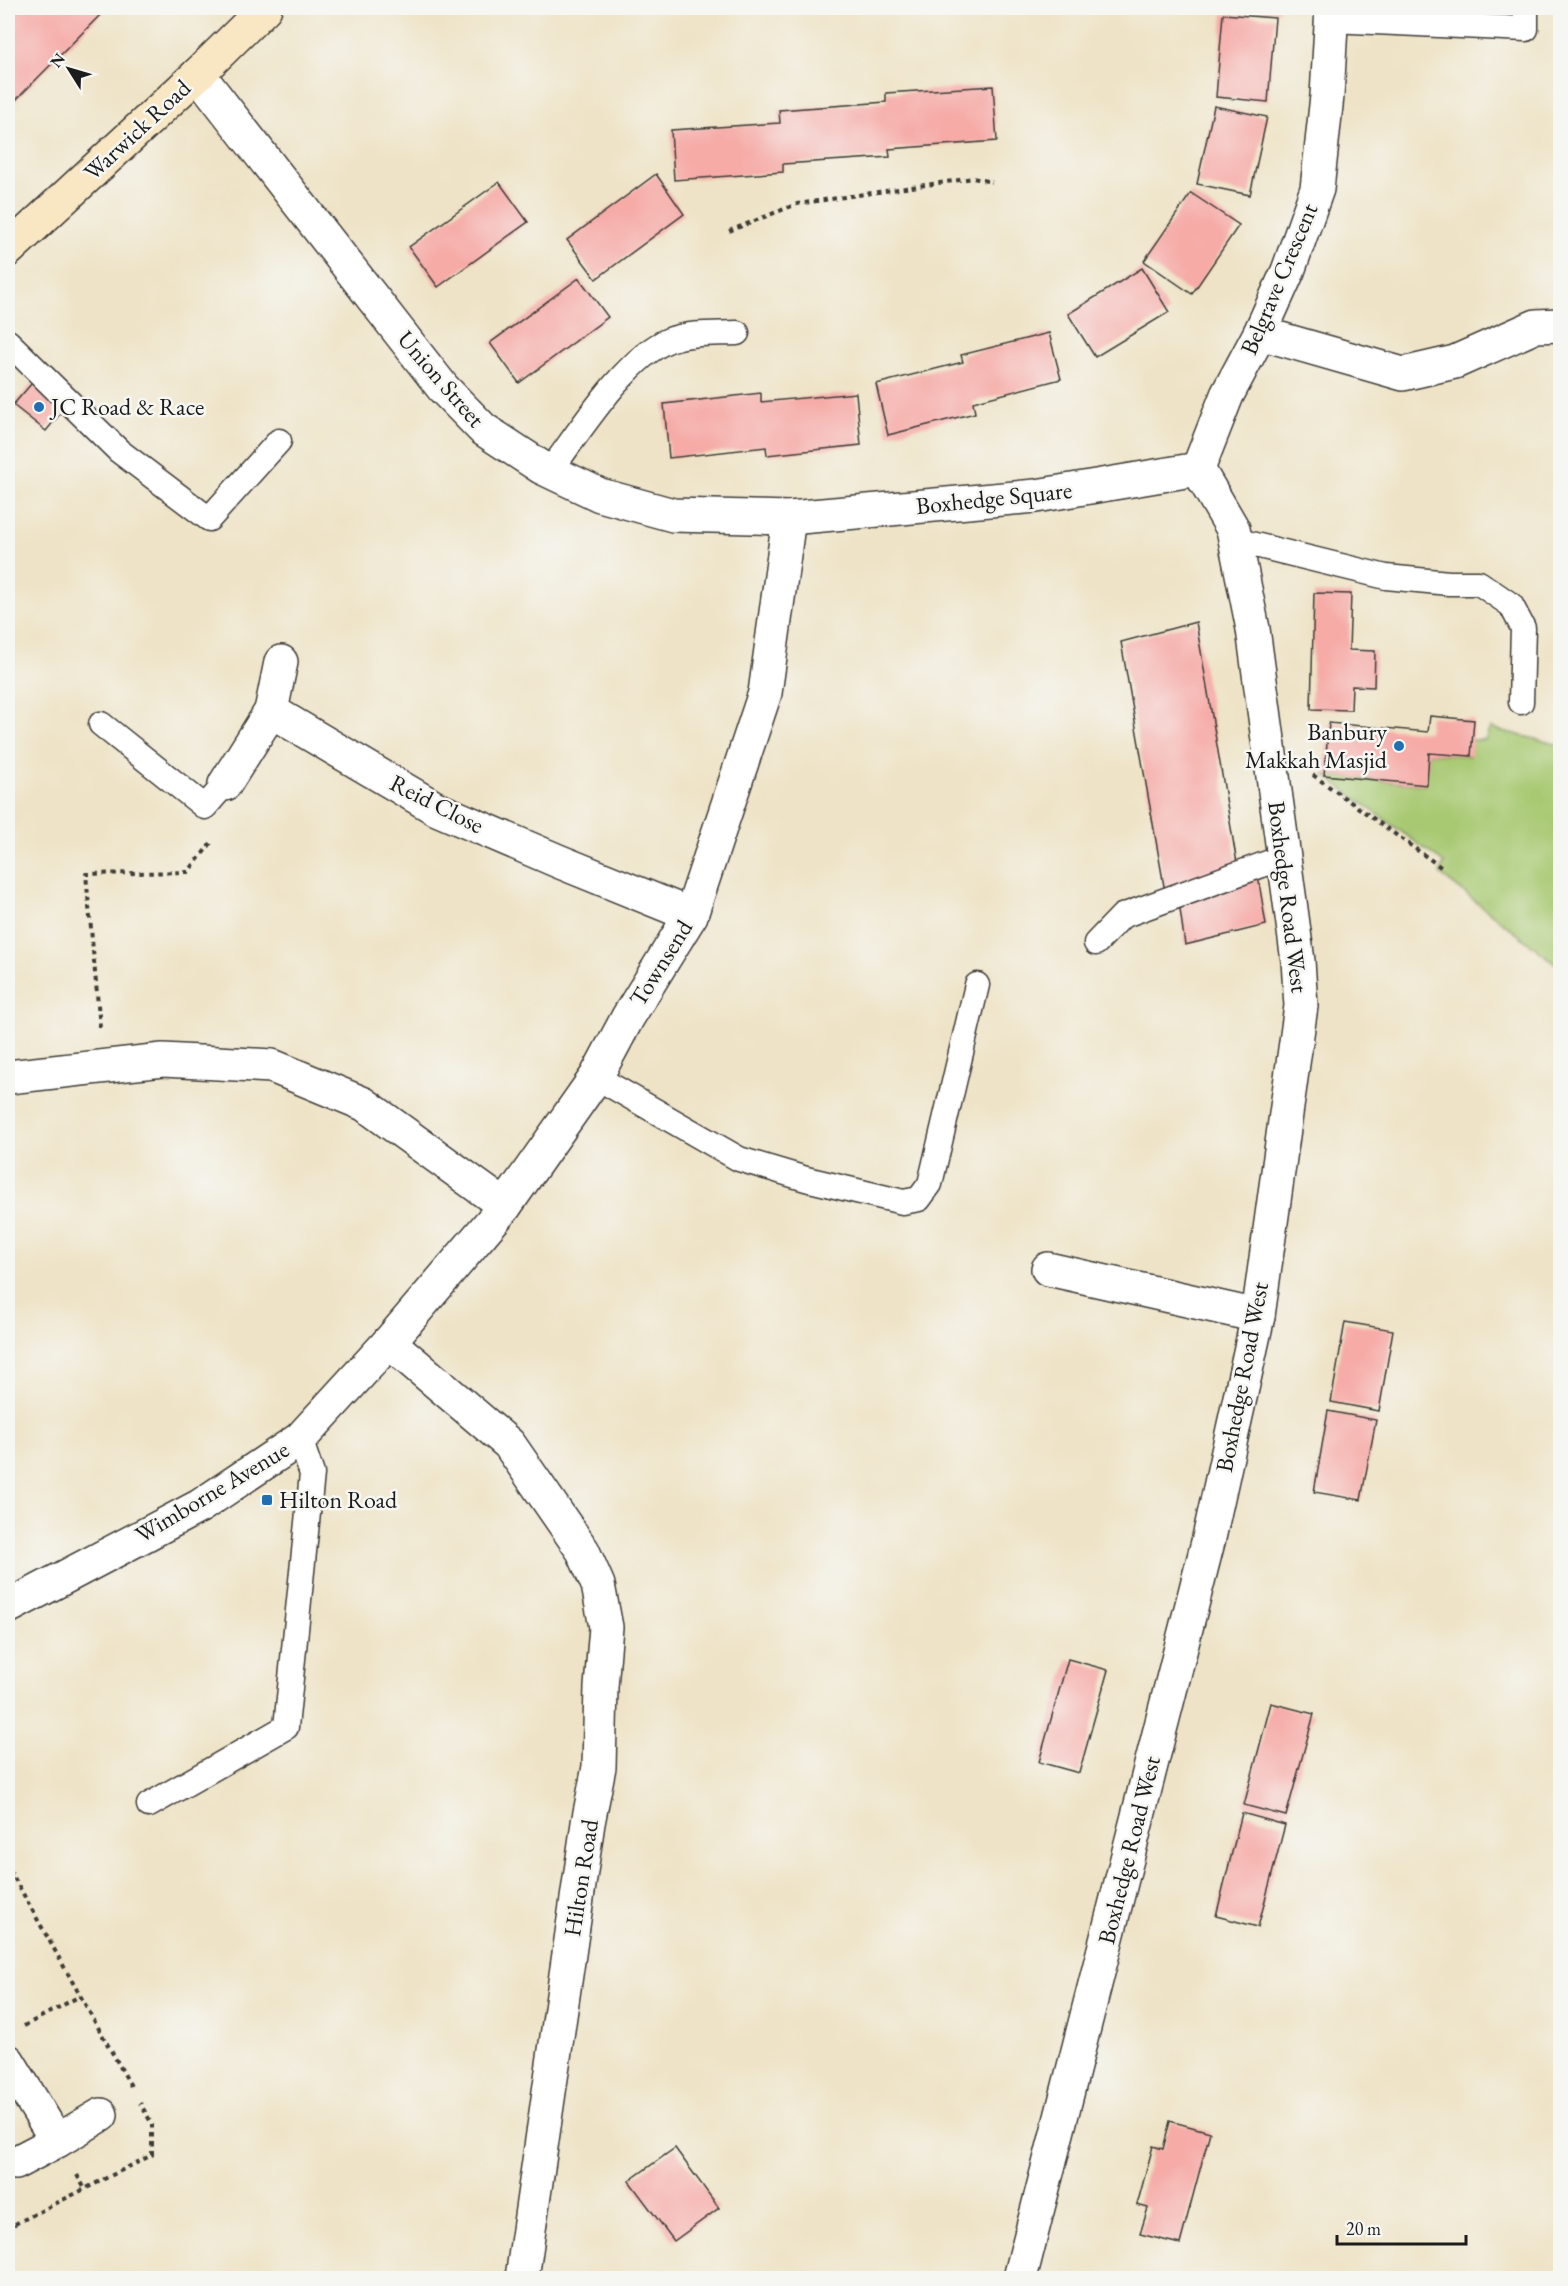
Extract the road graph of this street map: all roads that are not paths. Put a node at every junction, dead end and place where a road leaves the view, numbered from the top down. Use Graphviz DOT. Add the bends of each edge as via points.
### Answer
graph roads {
  1 [pos="265,8"];
  2 [pos="1526,8"];
  3 [pos="1332,14"];
  4 [pos="198,74"];
  5 [pos="8,250"];
  6 [pos="1560,325"];
  7 [pos="738,333"];
  8 [pos="1260,333"];
  9 [pos="8,342"];
  10 [pos="279,441"];
  11 [pos="1198,469"];
  12 [pos="550,471"];
  13 [pos="789,518"];
  14 [pos="1235,540"];
  15 [pos="281,662"];
  16 [pos="1521,702"];
  17 [pos="272,711"];
  18 [pos="101,724"];
  19 [pos="225,784"];
  20 [pos="1284,857"];
  21 [pos="691,915"];
  22 [pos="1096,943"];
  23 [pos="978,986"];
  24 [pos="8,1077"];
  25 [pos="596,1077"];
  26 [pos="505,1206"];
  27 [pos="1048,1269"];
  28 [pos="1257,1316"];
  29 [pos="388,1342"];
  30 [pos="300,1439"];
  31 [pos="8,1607"];
  32 [pos="149,1805"];
  33 [pos="8,2061"];
  34 [pos="101,2115"];
  35 [pos="57,2141"];
  36 [pos="15,2163"];
  37 [pos="522,2278"];
  38 [pos="1020,2278"];
  1 -- 4 [label="main road, Warwick Road"];
  2 -- 3 [label="lane" via="1526,29"];
  3 -- 8 [label="street, Belgrave Crescent" via="1317,189 1288,271"];
  4 -- 5 [label="main road, Warwick Road"];
  4 -- 12 [label="street, Union Street" via="443,388 483,429"];
  6 -- 8 [label="street" via="1536,326 1455,362 1403,374"];
  7 -- 12 [label="lane" via="669,340 638,360"];
  8 -- 11 [label="street, Belgrave Crescent" via="1227,395"];
  9 -- 10 [label="lane" via="119,451 209,519"];
  11 -- 13 [label="street, Boxhedge Square" via="1036,496"];
  11 -- 14 [label="street, Boxhedge Road West" via="1233,529"];
  12 -- 13 [label="street, Union Street" via="600,495 673,514"];
  13 -- 21 [label="street, Townsend" via="765,693"];
  14 -- 16 [label="lane" via="1386,577 1479,583 1512,605 1523,628"];
  14 -- 20 [label="street, Boxhedge Road West" via="1252,629"];
  15 -- 17 [label="street"];
  17 -- 19 [label="street"];
  17 -- 21 [label="street, Reid Close" via="437,809"];
  18 -- 19 [label="lane" via="205,807"];
  20 -- 22 [label="lane" via="1122,916"];
  20 -- 28 [label="street, Boxhedge Road West" via="1301,1006"];
  21 -- 25 [label="street, Townsend"];
  23 -- 25 [label="lane" via="930,1184 919,1198 903,1202 739,1159"];
  24 -- 26 [label="street" via="163,1060 272,1066 364,1104"];
  25 -- 26 [label="street, Townsend"];
  26 -- 29 [label="street, Townsend"];
  27 -- 28 [label="street"];
  28 -- 38 [label="street, Boxhedge Road West" via="1209,1538"];
  29 -- 30 [label="street, Wimborne Avenue"];
  29 -- 37 [label="street, Hilton Road" via="509,1444 583,1551 598,1586 606,1627 599,1767"];
  30 -- 31 [label="street, Wimborne Avenue" via="200,1506"];
  30 -- 32 [label="lane" via="312,1473 286,1727"];
  33 -- 35 [label="street"];
  34 -- 35 [label="street"];
  35 -- 36 [label="street"];
}
